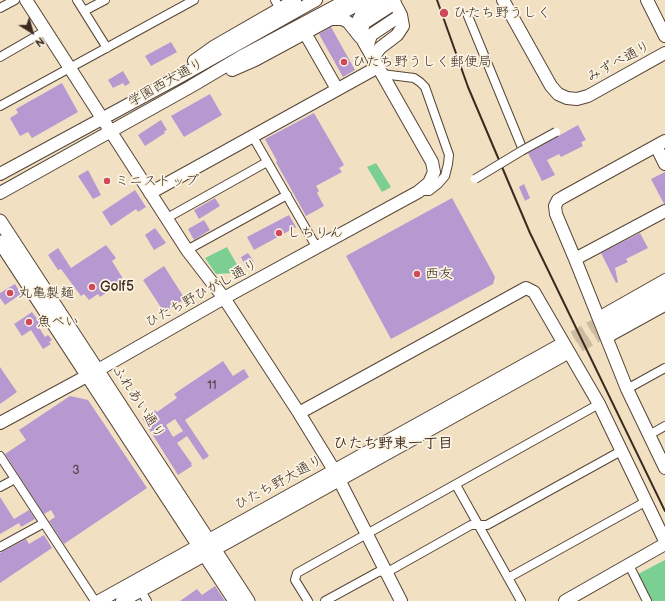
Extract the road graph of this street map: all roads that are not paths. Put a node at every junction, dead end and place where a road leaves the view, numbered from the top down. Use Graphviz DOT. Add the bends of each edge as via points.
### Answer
graph roads {
  1 [pos="15,0"];
  2 [pos="26,0"];
  3 [pos="77,0"];
  4 [pos="105,0"];
  5 [pos="194,0"];
  6 [pos="295,0"];
  7 [pos="316,0"];
  8 [pos="346,0"];
  9 [pos="366,0"];
  10 [pos="381,0"];
  11 [pos="503,0"];
  12 [pos="647,0"];
  13 [pos="394,1"];
  14 [pos="277,4"];
  15 [pos="0,8"];
  16 [pos="84,11"];
  17 [pos="401,15"];
  18 [pos="468,16"];
  19 [pos="331,19"];
  20 [pos="45,31"];
  21 [pos="305,32"];
  22 [pos="665,36"];
  23 [pos="364,43"];
  24 [pos="108,48"];
  25 [pos="665,53"];
  26 [pos="0,57"];
  27 [pos="378,68"];
  28 [pos="69,69"];
  29 [pos="181,76"];
  30 [pos="190,87"];
  31 [pos="337,89"];
  32 [pos="0,106"];
  33 [pos="102,118"];
  34 [pos="111,131"];
  35 [pos="556,132"];
  36 [pos="253,136"];
  37 [pos="661,144"];
  38 [pos="523,150"];
  39 [pos="267,162"];
  40 [pos="665,164"];
  41 [pos="0,174"];
  42 [pos="474,179"];
  43 [pos="0,192"];
  44 [pos="418,192"];
  45 [pos="150,193"];
  46 [pos="287,195"];
  47 [pos="665,211"];
  48 [pos="167,218"];
  49 [pos="0,220"];
  50 [pos="0,242"];
  51 [pos="317,248"];
  52 [pos="187,250"];
  53 [pos="575,259"];
  54 [pos="665,278"];
  55 [pos="665,286"];
  56 [pos="224,298"];
  57 [pos="665,298"];
  58 [pos="665,307"];
  59 [pos="605,326"];
  60 [pos="561,350"];
  61 [pos="665,368"];
  62 [pos="92,372"];
  63 [pos="626,389"];
  64 [pos="599,404"];
  65 [pos="299,413"];
  66 [pos="0,423"];
  67 [pos="665,426"];
  68 [pos="649,435"];
  69 [pos="621,451"];
  70 [pos="0,456"];
  71 [pos="665,468"];
  72 [pos="336,475"];
  73 [pos="15,479"];
  74 [pos="456,485"];
  75 [pos="0,487"];
  76 [pos="645,502"];
  77 [pos="44,523"];
  78 [pos="478,524"];
  79 [pos="366,534"];
  80 [pos="665,541"];
  81 [pos="665,544"];
  82 [pos="0,547"];
  83 [pos="206,548"];
  84 [pos="629,565"];
  85 [pos="385,570"];
  86 [pos="508,578"];
  87 [pos="144,596"];
  88 [pos="95,601"];
  89 [pos="99,601"];
  90 [pos="122,601"];
  91 [pos="235,601"];
  92 [pos="248,601"];
  93 [pos="308,601"];
  94 [pos="325,601"];
  95 [pos="401,601"];
  96 [pos="521,601"];
  97 [pos="565,601"];
  98 [pos="647,601"];
  1 -- 15 [label="street"];
  2 -- 20 [label="street"];
  3 -- 16 [label="street"];
  4 -- 16 [label="street"];
  5 -- 24 [label="street"];
  6 -- 14 [label="street"];
  7 -- 29 [label="street, 学園西大通り"];
  8 -- 30 [label="street, 学園西大通り"];
  9 -- 19 [label="street"];
  10 -- 23 [label="street" via="366,9 359,18 358,28"];
  11 -- 25 [label="street, みずべ通り" via="551,86 558,94 567,98 588,96"];
  12 -- 22 [label="street"];
  13 -- 17 [label="street"];
  13 -- 23 [label="street" via="364,23"];
  14 -- 29 [label="street" via="196,59"];
  16 -- 24 [label="street"];
  17 -- 23 [label="street"];
  17 -- 27 [label="street" via="402,29 380,48 376,55"];
  18 -- 38 [label="street"];
  19 -- 21 [label="street"];
  19 -- 23 [label="street" via="348,22"];
  20 -- 26 [label="street"];
  20 -- 28 [label="street"];
  21 -- 30 [label="street" via="255,60"];
  21 -- 31 [label="street"];
  23 -- 27 [label="street, ひたち野ひがし通り"];
  24 -- 28 [label="street"];
  27 -- 31 [label="street"];
  27 -- 44 [label="street, ひたち野ひがし通り" via="432,162 432,178"];
  27 -- 44 [label="street" via="414,78 425,87 449,155 445,176 429,191"];
  28 -- 32 [label="street"];
  28 -- 33 [label="street"];
  29 -- 33 [label="street, 学園西大通り"];
  30 -- 34 [label="street, 学園西大通り"];
  31 -- 36 [label="street"];
  33 -- 34 [label="street"];
  33 -- 41 [label="street, 学園西大通り"];
  34 -- 43 [label="street, 学園西大通り"];
  34 -- 45 [label="street"];
  35 -- 38 [label="street, bridge"];
  36 -- 39 [label="street"];
  36 -- 45 [label="street"];
  37 -- 40 [label="street"];
  37 -- 53 [label="street" via="558,200 554,206 556,214"];
  38 -- 42 [label="street, bridge"];
  39 -- 46 [label="street"];
  39 -- 48 [label="street"];
  44 -- 51 [label="street, ひたち野ひがし通り"];
  45 -- 48 [label="street"];
  46 -- 51 [label="street"];
  46 -- 52 [label="street"];
  47 -- 53 [label="street"];
  48 -- 52 [label="street"];
  49 -- 62 [label="main road, ふれあい通り"];
  50 -- 62 [label="main road, ふれあい通り"];
  51 -- 56 [label="street, ひたち野ひがし通り"];
  52 -- 56 [label="street"];
  53 -- 59 [label="street"];
  54 -- 59 [label="street"];
  55 -- 59 [label="street"];
  56 -- 62 [label="street, ひたち野ひがし通り"];
  56 -- 65 [label="street"];
  57 -- 59 [label="street"];
  58 -- 59 [label="street"];
  59 -- 63 [label="street"];
  60 -- 72 [label="street, ひたち野大通り"];
  61 -- 63 [label="street"];
  62 -- 66 [label="street, ひたち野ひがし通り"];
  62 -- 83 [label="main road, ふれあい通り"];
  63 -- 68 [label="street"];
  64 -- 65 [label="street" via="534,292 526,288"];
  64 -- 69 [label="street"];
  64 -- 74 [label="street"];
  65 -- 72 [label="street"];
  67 -- 68 [label="street"];
  68 -- 71 [label="street"];
  69 -- 76 [label="street"];
  69 -- 78 [label="street" via="487,525"];
  70 -- 73 [label="street"];
  72 -- 79 [label="street"];
  72 -- 83 [label="street, ひたち野大通り"];
  73 -- 75 [label="street"];
  73 -- 77 [label="street"];
  74 -- 78 [label="street"];
  74 -- 79 [label="street"];
  76 -- 80 [label="street"];
  76 -- 86 [label="street"];
  77 -- 82 [label="street"];
  77 -- 88 [label="street"];
  78 -- 85 [label="street" via="471,525 391,570"];
  78 -- 86 [label="street"];
  79 -- 85 [label="street"];
  79 -- 93 [label="street" via="297,573 295,580"];
  81 -- 84 [label="street"];
  83 -- 87 [label="street, ひたち野大通り"];
  83 -- 89 [label="street, ひたち野大通り"];
  83 -- 91 [label="main road, ふれあい通り"];
  83 -- 92 [label="main road, ふれあい通り"];
  84 -- 97 [label="street"];
  84 -- 98 [label="street"];
  85 -- 94 [label="street"];
  85 -- 95 [label="street"];
  86 -- 96 [label="street"];
  87 -- 90 [label="street, ひたち野大通り"];
}
